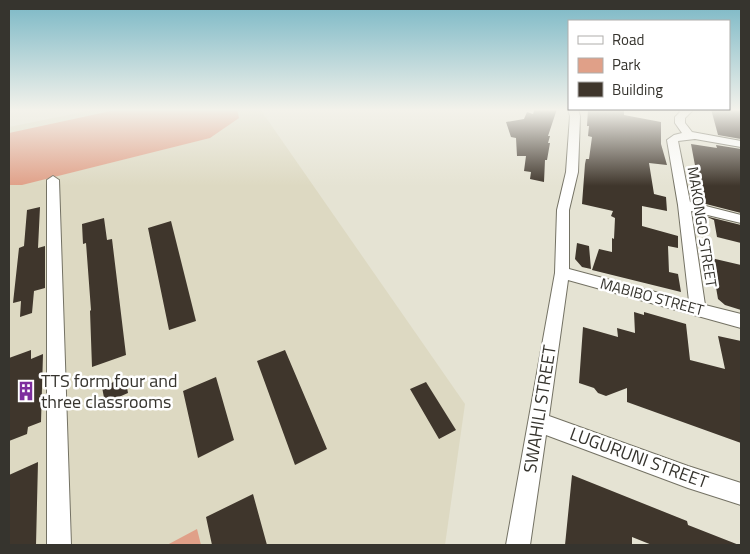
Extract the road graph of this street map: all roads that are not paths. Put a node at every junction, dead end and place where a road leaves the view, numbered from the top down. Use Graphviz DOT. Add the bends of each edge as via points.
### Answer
graph roads {
  1 [pos="574,135"];
  2 [pos="688,135"];
  3 [pos="741,144"];
  4 [pos="53,180"];
  5 [pos="684,205"];
  6 [pos="741,219"];
  7 [pos="562,273"];
  8 [pos="698,310"];
  9 [pos="741,321"];
  10 [pos="538,422"];
  11 [pos="741,494"];
  12 [pos="58,545"];
  13 [pos="518,545"];
  1 -- 7 [label="street, SWAHILI STREET" via="572,172 563,210"];
  2 -- 3 [label="street"];
  2 -- 5 [label="street, MAKONGO STREET" via="676,136 672,140"];
  4 -- 12 [label="street"];
  5 -- 6 [label="street"];
  5 -- 8 [label="street, MAKONGO STREET"];
  7 -- 8 [label="street, MABIBO STREET"];
  7 -- 10 [label="street, SWAHILI STREET"];
  8 -- 9 [label="street, MABIBO STREET"];
  10 -- 11 [label="street, LUGURUNI STREET"];
  10 -- 13 [label="street, SWAHILI STREET"];
}
